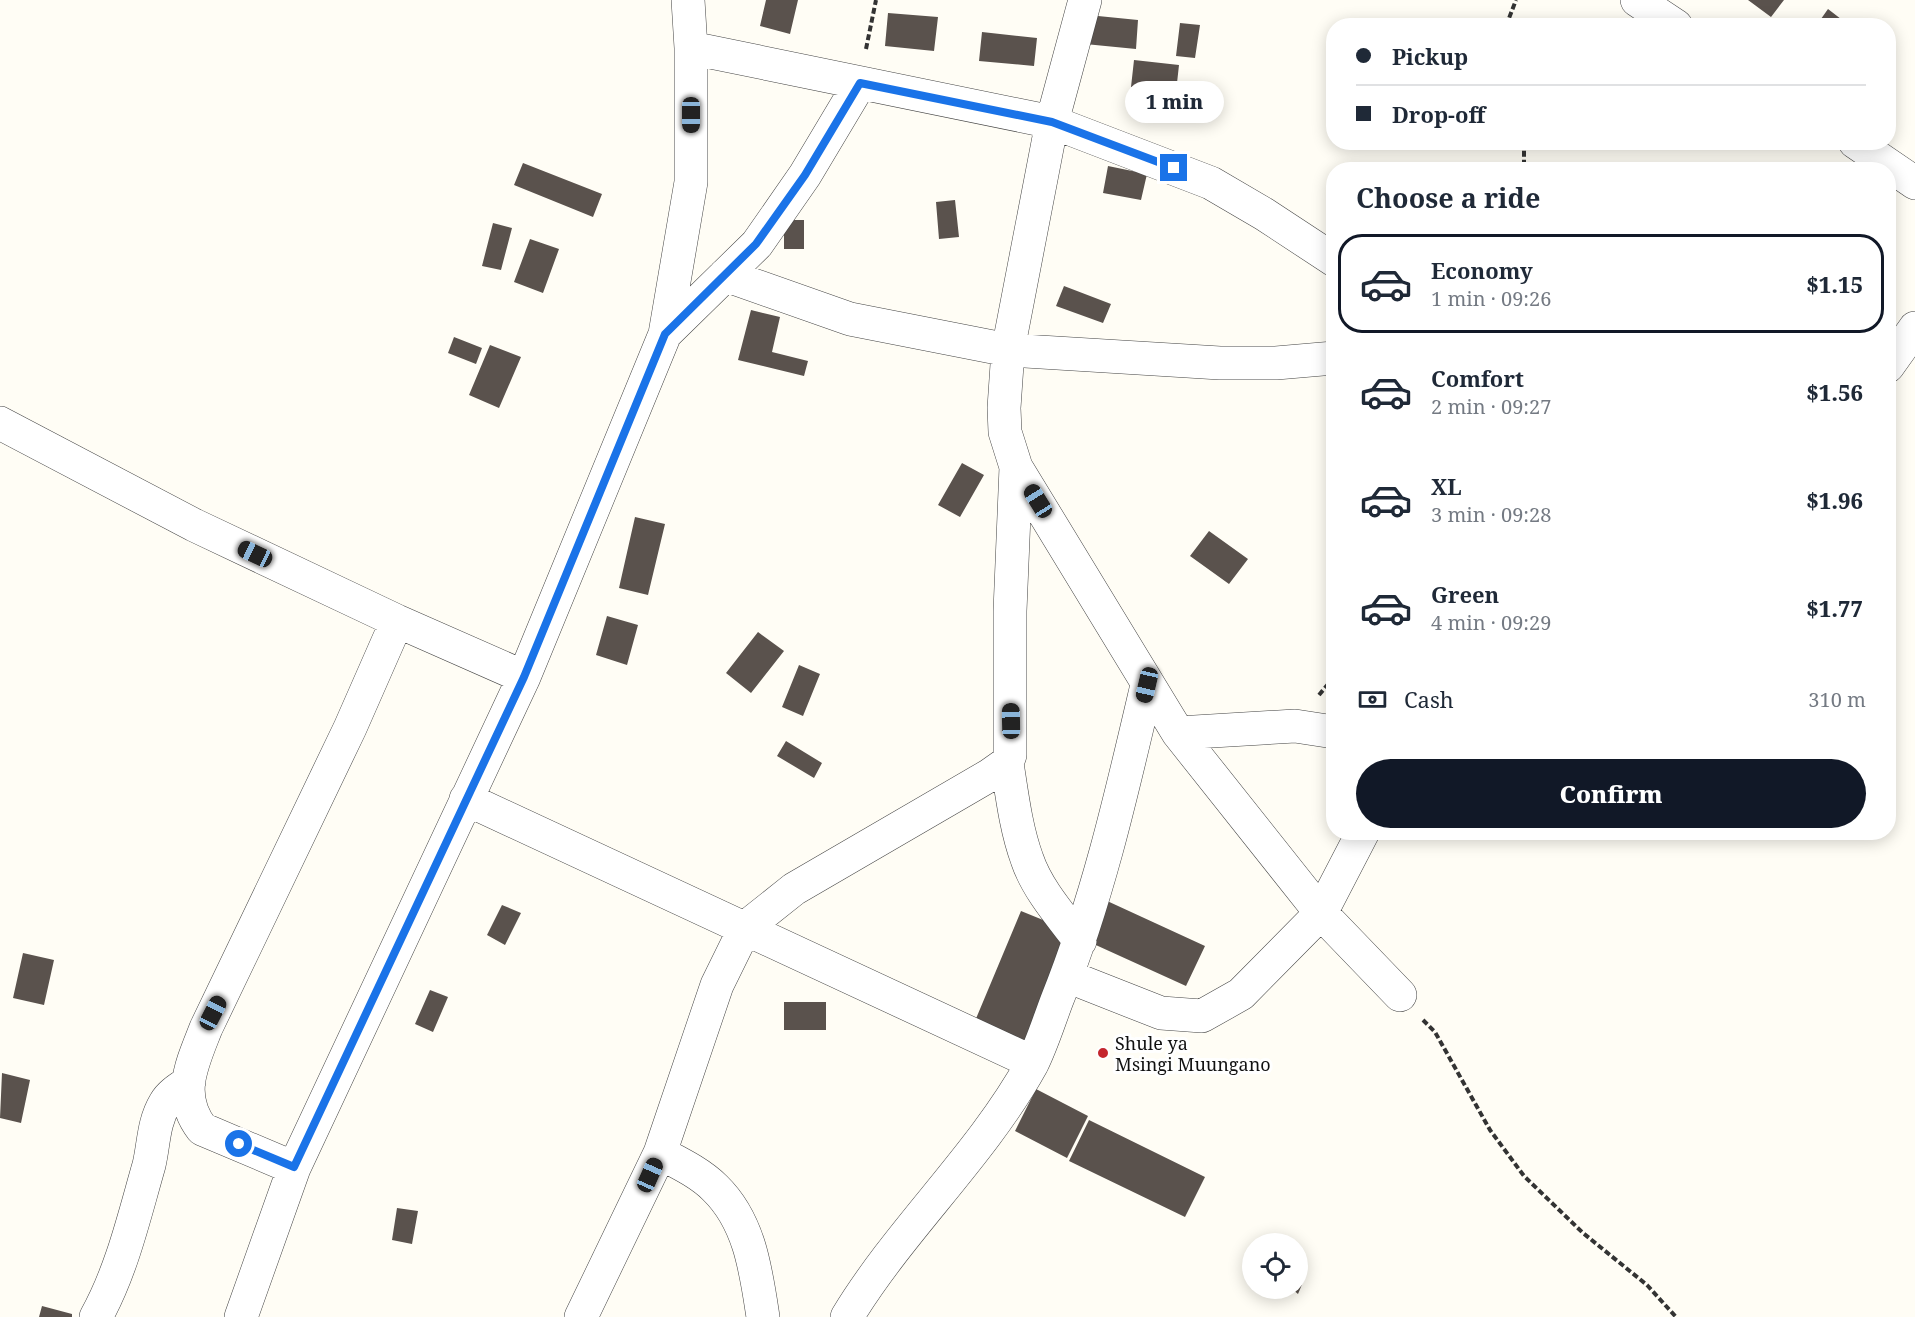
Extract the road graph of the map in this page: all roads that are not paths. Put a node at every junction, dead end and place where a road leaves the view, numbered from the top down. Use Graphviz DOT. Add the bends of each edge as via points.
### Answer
graph roads {
  1 [pos="688,0"];
  2 [pos="1085,0"];
  3 [pos="1637,0"];
  4 [pos="1664,18"];
  5 [pos="691,48"];
  6 [pos="860,83"];
  7 [pos="1052,122"];
  8 [pos="1867,150"];
  9 [pos="1884,162"];
  10 [pos="1896,170"];
  11 [pos="1915,183"];
  12 [pos="1326,255"];
  13 [pos="724,275"];
  14 [pos="1915,328"];
  15 [pos="665,334"];
  16 [pos="1008,350"];
  17 [pos="1896,355"];
  18 [pos="1326,359"];
  19 [pos="0,423"];
  20 [pos="1016,466"];
  21 [pos="397,621"];
  22 [pos="524,677"];
  23 [pos="1147,685"];
  24 [pos="1326,731"];
  25 [pos="1178,733"];
  26 [pos="1007,763"];
  27 [pos="466,799"];
  28 [pos="1359,840"];
  29 [pos="1321,914"];
  30 [pos="744,928"];
  31 [pos="1080,941"];
  32 [pos="1066,976"];
  33 [pos="1400,995"];
  34 [pos="1032,1062"];
  35 [pos="189,1082"];
  36 [pos="660,1153"];
  37 [pos="294,1167"];
  38 [pos="96,1317"];
  39 [pos="241,1317"];
  40 [pos="581,1317"];
  41 [pos="764,1317"];
  42 [pos="847,1317"];
  1 -- 5 [label="street"];
  2 -- 7 [label="street"];
  3 -- 4 [label="street"];
  5 -- 6 [label="street"];
  5 -- 15 [label="street" via="691,183"];
  6 -- 7 [label="street"];
  6 -- 13 [label="street" via="799,184 756,244"];
  7 -- 12 [label="street" via="1211,183"];
  7 -- 16 [label="street"];
  8 -- 9 [label="street"];
  10 -- 11 [label="street"];
  13 -- 15 [label="street"];
  13 -- 16 [label="street" via="850,319"];
  14 -- 17 [label="street"];
  15 -- 22 [label="street"];
  16 -- 18 [label="street" via="1220,363"];
  16 -- 20 [label="street" via="1005,432"];
  19 -- 21 [label="street" via="194,525"];
  20 -- 23 [label="street"];
  20 -- 26 [label="street" via="1010,611 1012,743"];
  21 -- 22 [label="street"];
  21 -- 35 [label="street" via="206,1028 190,1068"];
  22 -- 27 [label="street"];
  23 -- 25 [label="street"];
  23 -- 31 [label="street" via="1113,827"];
  24 -- 25 [label="street" via="1295,726"];
  25 -- 29 [label="street"];
  26 -- 30 [label="street" via="794,889"];
  26 -- 31 [label="street" via="1027,860"];
  27 -- 30 [label="street"];
  27 -- 37 [label="street"];
  28 -- 29 [label="street"];
  29 -- 32 [label="street" via="1241,994 1202,1016 1161,1013"];
  29 -- 33 [label="street"];
  30 -- 34 [label="street"];
  30 -- 36 [label="street" via="717,985"];
  31 -- 32 [label="street"];
  32 -- 34 [label="street"];
  34 -- 42 [label="street" via="985,1136 867,1283"];
  35 -- 37 [label="street" via="188,1102 202,1129"];
  35 -- 38 [label="street" via="166,1101 156,1122 150,1162 124,1251"];
  36 -- 40 [label="street"];
  36 -- 41 [label="street" via="694,1172 733,1207 748,1239"];
  37 -- 39 [label="street"];
}
